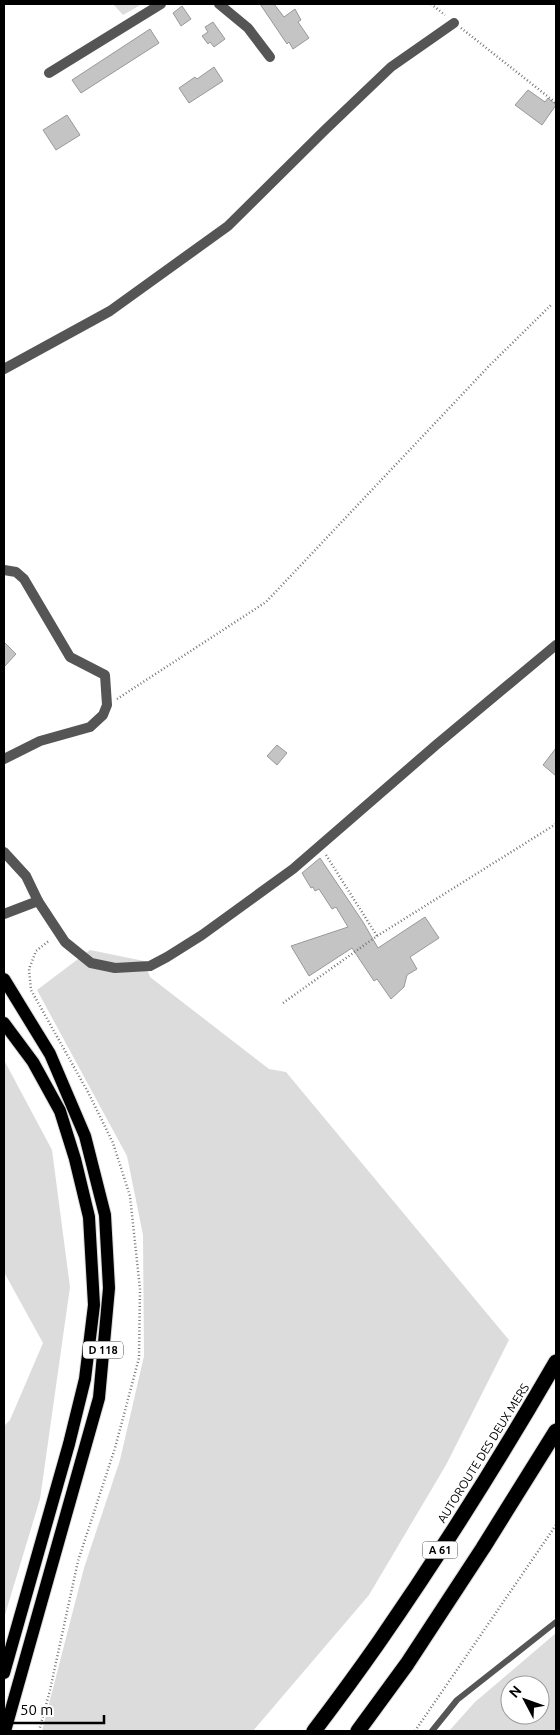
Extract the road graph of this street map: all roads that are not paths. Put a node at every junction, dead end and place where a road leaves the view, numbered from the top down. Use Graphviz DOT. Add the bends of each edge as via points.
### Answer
graph roads {
  1 [pos="161,4"];
  2 [pos="219,4"];
  3 [pos="454,23"];
  4 [pos="270,57"];
  5 [pos="49,73"];
  6 [pos="4,369"];
  7 [pos="4,570"];
  8 [pos="556,645"];
  9 [pos="4,759"];
  10 [pos="4,852"];
  11 [pos="38,901"];
  12 [pos="4,914"];
  13 [pos="4,979"];
  14 [pos="4,1023"];
  15 [pos="556,1362"];
  16 [pos="556,1431"];
  17 [pos="556,1622"];
  18 [pos="4,1673"];
  19 [pos="5,1731"];
  20 [pos="314,1731"];
  21 [pos="358,1731"];
  22 [pos="432,1731"];
  1 -- 5 [label="street"];
  2 -- 4 [label="street" via="248,28"];
  3 -- 6 [label="street" via="391,68 228,226 110,311"];
  7 -- 9 [label="street" via="16,572 24,579 70,657 105,675 107,705 104,715 90,727 40,741"];
  8 -- 11 [label="street" via="293,869 202,935 150,966 115,968 90,964 65,942"];
  10 -- 11 [label="street" via="26,876"];
  11 -- 12 [label="street"];
  13 -- 19 [label="main road, D 118" via="50,1054 85,1136 105,1215 109,1288 99,1398"];
  14 -- 18 [label="main road, D 118" via="33,1062 60,1111 89,1217 94,1305 85,1379"];
  15 -- 20 [label="highway, AUTOROUTE DES DEUX MERS / A 61" via="455,1529"];
  16 -- 21 [label="highway, A 61" via="418,1648"];
  17 -- 22 [label="lane" via="457,1700"];
}
